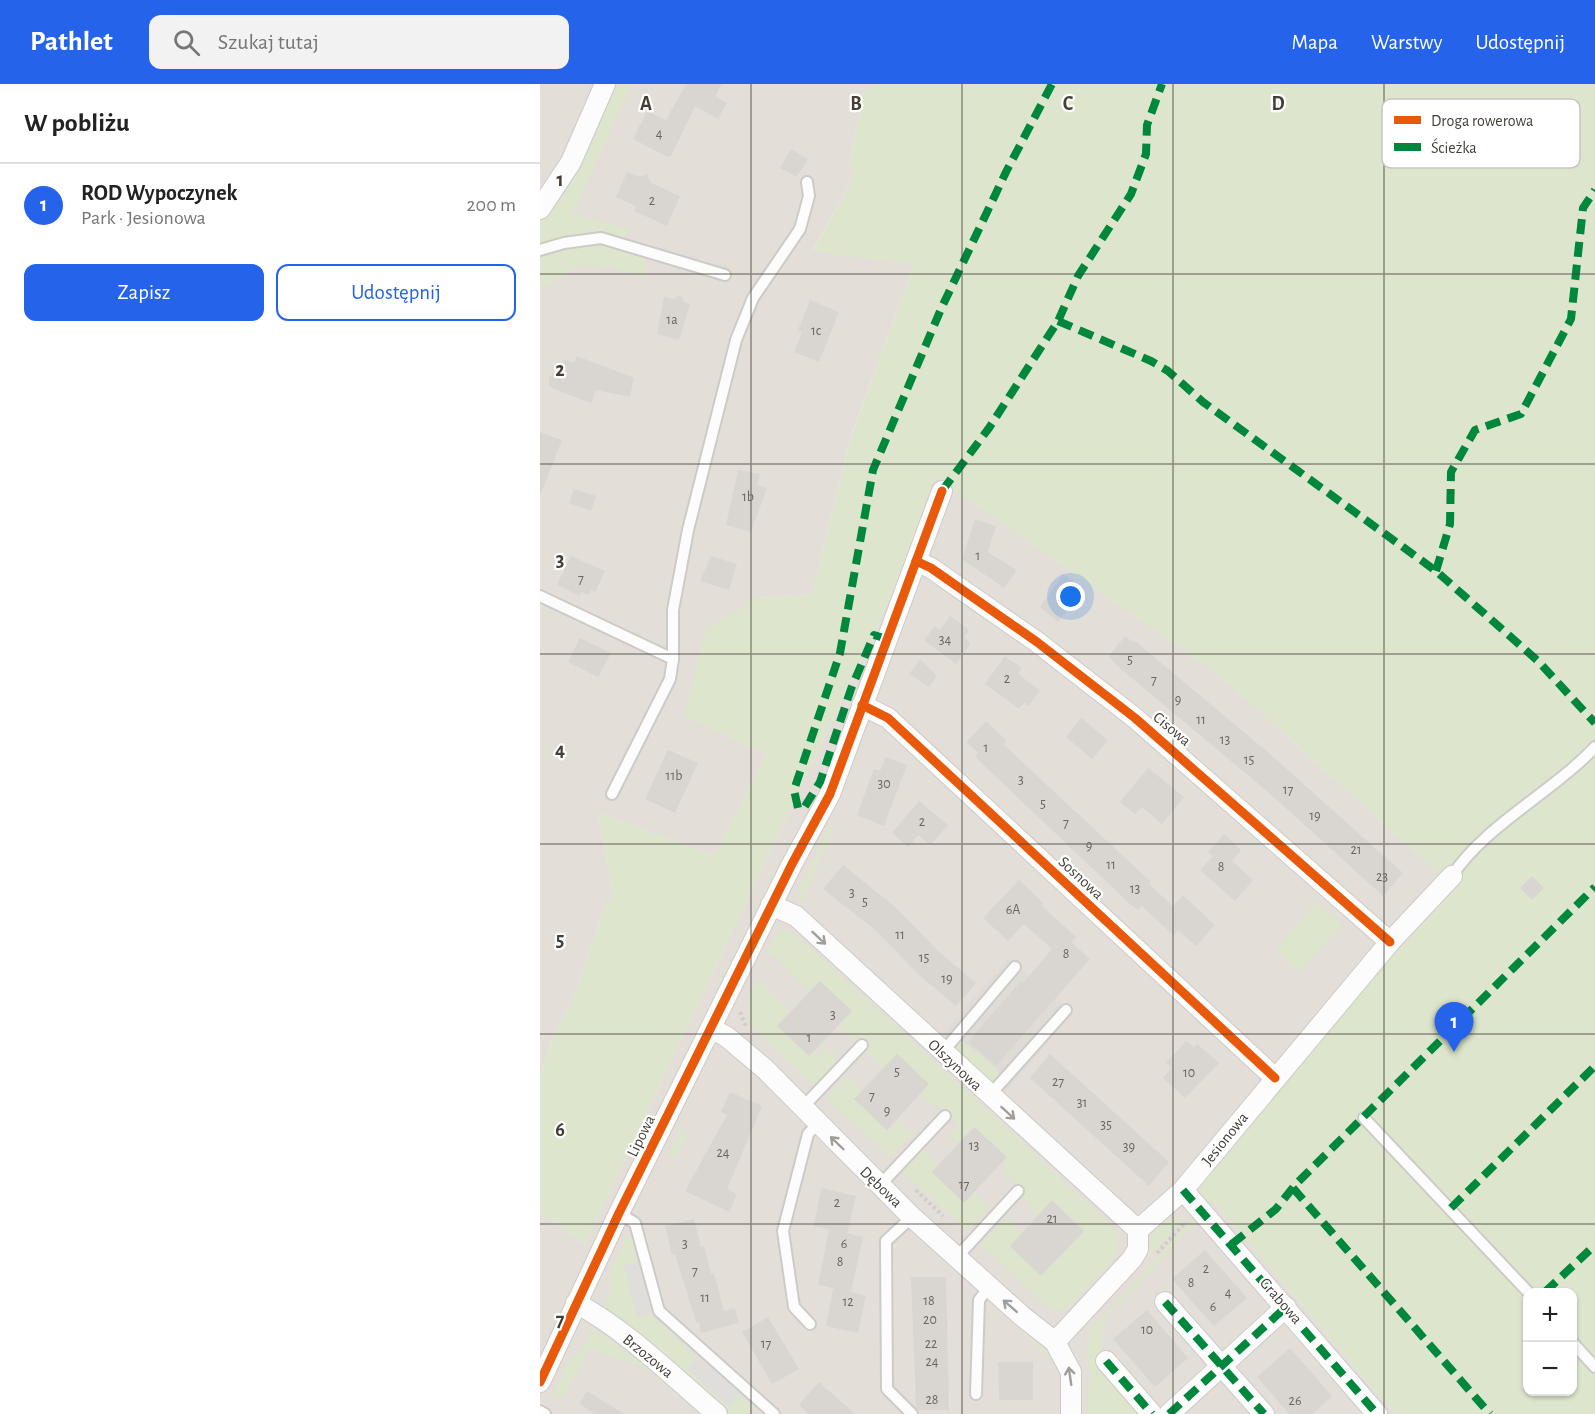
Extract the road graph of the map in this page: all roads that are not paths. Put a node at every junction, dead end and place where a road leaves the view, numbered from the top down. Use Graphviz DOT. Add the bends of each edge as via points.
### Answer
graph roads {
  1 [pos="605,84"];
  2 [pos="807,182"];
  3 [pos="540,210"];
  4 [pos="540,250"];
  5 [pos="725,275"];
  6 [pos="942,491"];
  7 [pos="916,561"];
  8 [pos="540,596"];
  9 [pos="673,659"];
  10 [pos="862,705"];
  11 [pos="1595,747"];
  12 [pos="612,794"];
  13 [pos="1452,876"];
  14 [pos="771,905"];
  15 [pos="1390,942"];
  16 [pos="1015,967"];
  17 [pos="1066,1010"];
  18 [pos="711,1028"];
  19 [pos="862,1045"];
  20 [pos="942,1053"];
  21 [pos="1275,1078"];
  22 [pos="989,1096"];
  23 [pos="802,1108"];
  24 [pos="945,1116"];
  25 [pos="1364,1118"];
  26 [pos="817,1124"];
  27 [pos="880,1185"];
  28 [pos="1183,1190"];
  29 [pos="1018,1191"];
  30 [pos="619,1213"];
  31 [pos="912,1217"];
  32 [pos="1138,1230"];
  33 [pos="957,1257"];
  34 [pos="989,1287"];
  35 [pos="1523,1288"];
  36 [pos="1166,1302"];
  37 [pos="576,1304"];
  38 [pos="1286,1307"];
  39 [pos="810,1324"];
  40 [pos="1055,1342"];
  41 [pos="1577,1347"];
  42 [pos="1106,1361"];
  43 [pos="1223,1365"];
  44 [pos="1595,1367"];
  45 [pos="540,1382"];
  46 [pos="976,1394"];
  47 [pos="540,1411"];
  48 [pos="545,1414"];
  49 [pos="717,1414"];
  50 [pos="774,1414"];
  51 [pos="912,1414"];
  52 [pos="1071,1414"];
  53 [pos="1152,1414"];
  54 [pos="1169,1414"];
  55 [pos="1264,1414"];
  56 [pos="1377,1414"];
  1 -- 3 [label="street" via="571,162"];
  2 -- 9 [label="lane" via="809,196 800,229 753,298 733,350 688,530 673,610"];
  4 -- 5 [label="lane" via="602,238"];
  6 -- 7 [label="street, Lipowa"];
  7 -- 10 [label="street, Lipowa"];
  7 -- 15 [label="street, Cisowa" via="1037,642 1135,718"];
  8 -- 9 [label="lane"];
  9 -- 12 [label="lane" via="670,679"];
  10 -- 14 [label="street, Lipowa" via="830,794"];
  10 -- 21 [label="street, Sosnowa" via="888,718"];
  11 -- 13 [label="lane" via="1482,842"];
  13 -- 15 [label="street, Jesionowa"];
  14 -- 18 [label="street, Lipowa"];
  14 -- 20 [label="street, Olszynowa, one-way" via="796,916"];
  15 -- 21 [label="street, Jesionowa"];
  16 -- 20 [label="lane"];
  17 -- 22 [label="lane"];
  18 -- 23 [label="street, Dębowa" via="765,1069"];
  18 -- 30 [label="street, Lipowa"];
  19 -- 23 [label="lane"];
  20 -- 22 [label="street, Olszynowa"];
  21 -- 28 [label="street, Jesionowa"];
  22 -- 32 [label="street, Olszynowa, one-way"];
  23 -- 26 [label="street, Dębowa"];
  24 -- 27 [label="lane"];
  25 -- 35 [label="lane"];
  27 -- 26 [label="street, Dębowa, one-way"];
  26 -- 39 [label="lane" via="808,1134 783,1231 794,1307"];
  27 -- 31 [label="street, Dębowa"];
  28 -- 32 [label="street, Jesionowa"];
  28 -- 38 [label="street, Grabowa"];
  29 -- 33 [label="lane"];
  30 -- 37 [label="street, Lipowa"];
  30 -- 50 [label="lane" via="635,1223 659,1311"];
  31 -- 33 [label="street, Dębowa"];
  31 -- 51 [label="lane" via="886,1241 887,1389"];
  32 -- 40 [label="street" via="1138,1249 1132,1259"];
  33 -- 34 [label="street, Dębowa"];
  40 -- 34 [label="street, Dębowa, one-way"];
  34 -- 46 [label="lane" via="979,1300"];
  36 -- 43 [label="street"];
  37 -- 45 [label="street, Lipowa"];
  37 -- 49 [label="street, Brzozowa" via="644,1351"];
  38 -- 43 [label="street"];
  38 -- 56 [label="street, Grabowa"];
  52 -- 40 [label="street, one-way" via="1071,1372"];
  41 -- 44 [label="lane"];
  42 -- 53 [label="street"];
  43 -- 54 [label="street"];
  43 -- 55 [label="street"];
  47 -- 48 [label="lane"];
}
